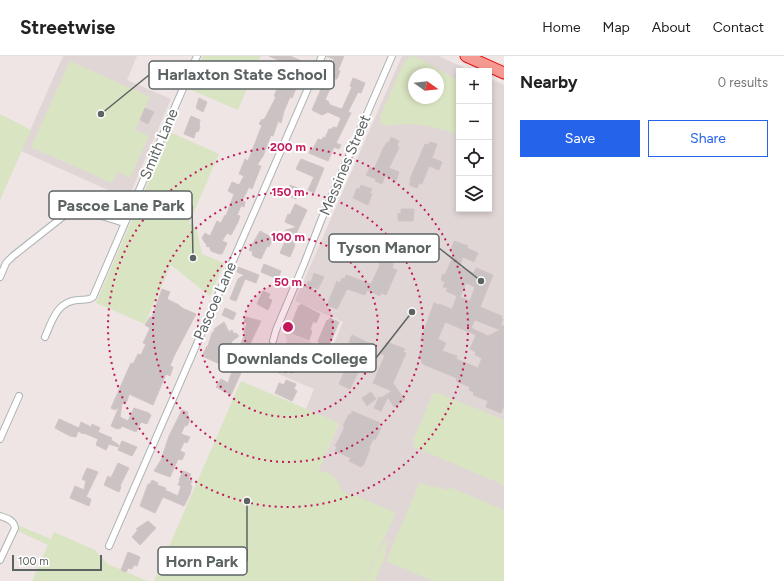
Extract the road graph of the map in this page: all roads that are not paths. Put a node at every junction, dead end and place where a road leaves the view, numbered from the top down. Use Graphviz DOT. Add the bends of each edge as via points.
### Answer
graph roads {
  1 [pos="197,56"];
  2 [pos="322,56"];
  3 [pos="392,56"];
  4 [pos="467,56"];
  5 [pos="504,73"];
  6 [pos="125,223"];
  7 [pos="0,277"];
  8 [pos="45,337"];
  9 [pos="274,341"];
  10 [pos="19,396"];
  11 [pos="0,440"];
  12 [pos="0,516"];
  13 [pos="108,546"];
  14 [pos="0,560"];
  1 -- 6 [label="street, Smith Lane"];
  2 -- 13 [label="street, Pascoe Lane"];
  3 -- 9 [label="street, Messines Street" via="322,218 276,330"];
  4 -- 5 [label="highway"];
  6 -- 7 [label="street" via="84,212 65,215 13,256 6,263"];
  6 -- 8 [label="street, Smith Lane" via="93,297 87,300 73,300 62,306 56,312"];
  10 -- 11 [label="street"];
  12 -- 14 [label="street" via="14,524 14,530"];
}
